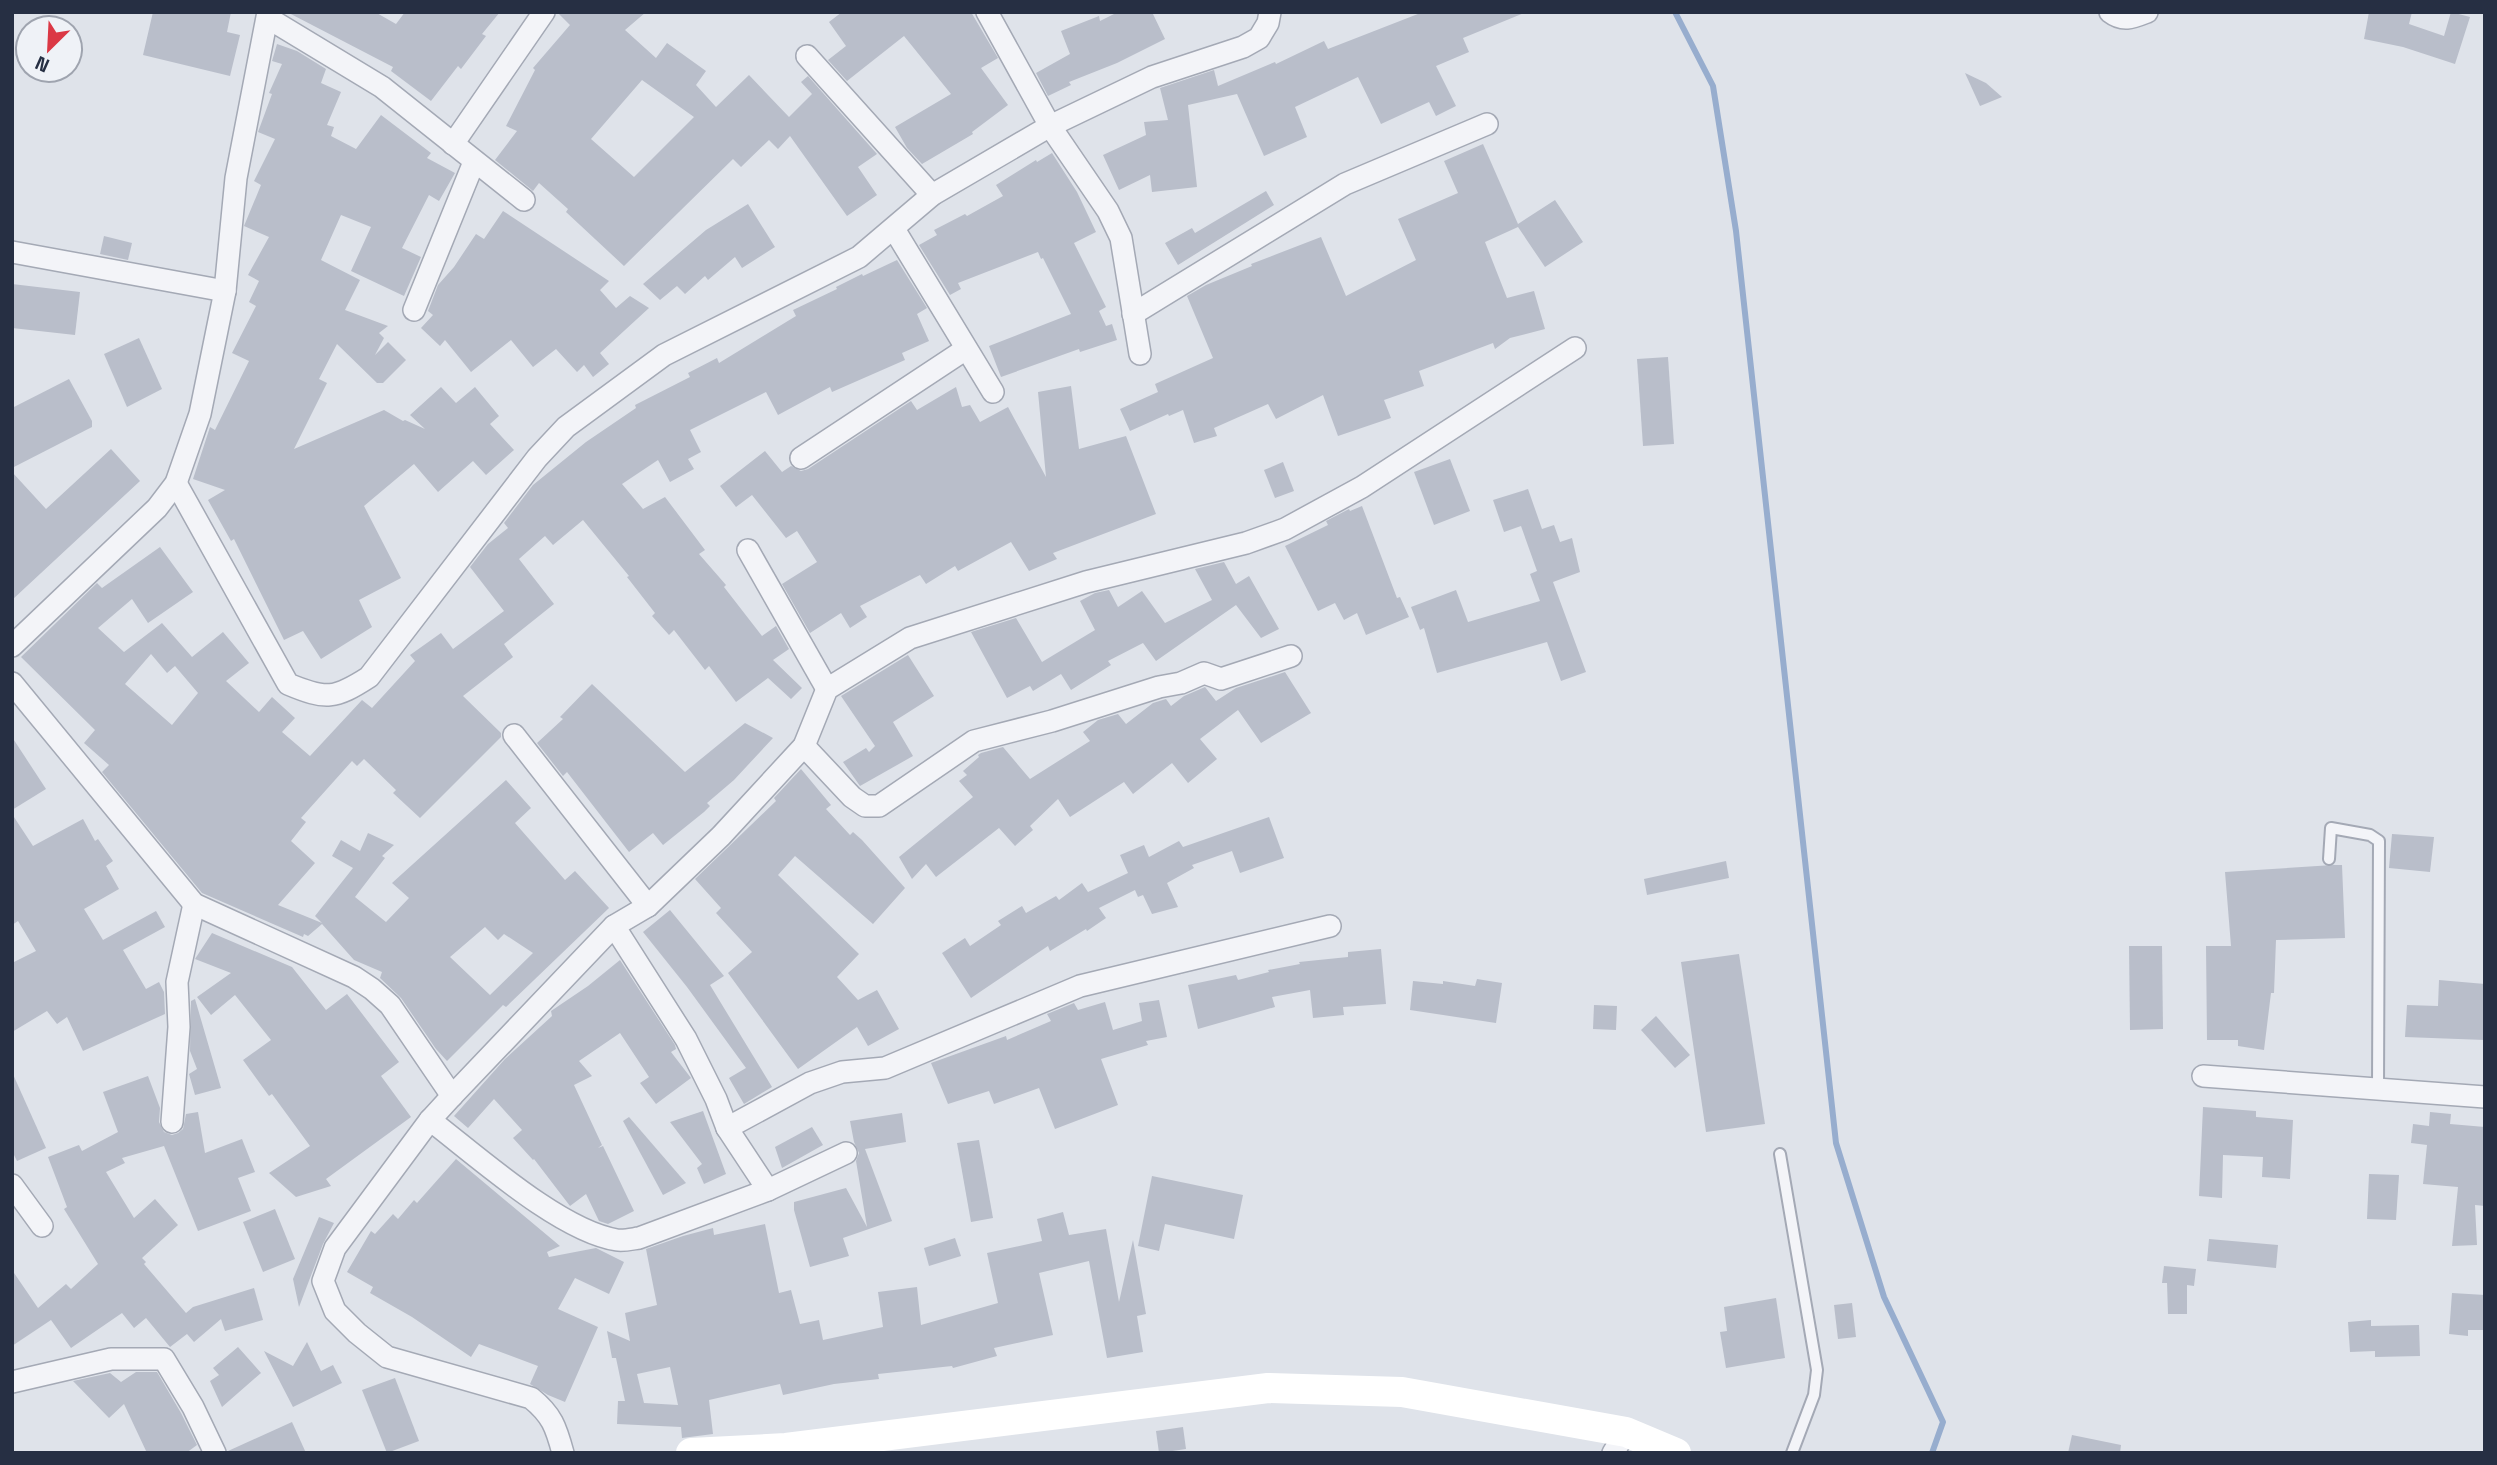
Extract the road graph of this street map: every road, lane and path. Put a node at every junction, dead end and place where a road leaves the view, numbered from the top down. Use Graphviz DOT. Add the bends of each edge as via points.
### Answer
graph roads {
  1 [pos="544,12"];
  2 [pos="987,12"];
  3 [pos="1270,12"];
  4 [pos="2110,12"];
  5 [pos="2147,12"];
  6 [pos="268,15"];
  7 [pos="807,56"];
  8 [pos="1487,124"];
  9 [pos="1050,126"];
  10 [pos="453,144"];
  11 [pos="474,162"];
  12 [pos="932,195"];
  13 [pos="524,200"];
  14 [pos="894,229"];
  15 [pos="12,252"];
  16 [pos="225,290"];
  17 [pos="414,310"];
  18 [pos="1133,314"];
  19 [pos="1576,348"];
  20 [pos="966,349"];
  21 [pos="1140,354"];
  22 [pos="993,392"];
  23 [pos="801,458"];
  24 [pos="176,483"];
  25 [pos="748,550"];
  26 [pos="12,646"];
  27 [pos="1291,656"];
  28 [pos="12,683"];
  29 [pos="827,689"];
  30 [pos="514,735"];
  31 [pos="804,746"];
  32 [pos="2329,859"];
  33 [pos="194,904"];
  34 [pos="648,906"];
  35 [pos="614,926"];
  36 [pos="1330,926"];
  37 [pos="2203,1076"];
  38 [pos="2378,1088"];
  39 [pos="452,1096"];
  40 [pos="2485,1097"];
  41 [pos="430,1120"];
  42 [pos="172,1122"];
  43 [pos="727,1128"];
  44 [pos="846,1153"];
  45 [pos="1780,1154"];
  46 [pos="12,1185"];
  47 [pos="768,1190"];
  48 [pos="42,1226"];
  49 [pos="12,1382"];
  50 [pos="1620,1442"];
  51 [pos="785,1450"];
  52 [pos="215,1453"];
  53 [pos="563,1453"];
  54 [pos="691,1453"];
  55 [pos="1676,1453"];
  56 [pos="1792,1453"];
  1 -- 10 [label="street"];
  2 -- 9 [label="street"];
  3 -- 9 [label="street" via="1259,38 1243,47 1152,76"];
  4 -- 5 [label="street" via="2131,19"];
  6 -- 10 [label="street" via="382,88"];
  6 -- 16 [label="street" via="236,177"];
  7 -- 12 [label="street"];
  8 -- 18 [label="street" via="1345,184"];
  9 -- 12 [label="street"];
  9 -- 18 [label="street" via="1121,238"];
  10 -- 11 [label="street"];
  11 -- 13 [label="street"];
  11 -- 17 [label="street"];
  12 -- 14 [label="street"];
  14 -- 20 [label="street"];
  14 -- 24 [label="street" via="859,257 664,355 566,427 537,458 369,677 342,694 313,695 288,684"];
  15 -- 16 [label="street"];
  16 -- 24 [label="street" via="200,414"];
  18 -- 21 [label="street"];
  19 -- 29 [label="street" via="1362,487 1285,529 1086,582 910,638"];
  20 -- 22 [label="street"];
  20 -- 23 [label="street"];
  24 -- 26 [label="street" via="157,509"];
  25 -- 29 [label="street"];
  27 -- 31 [label="street" via="1220,679 1203,673 974,741 879,806 865,806 852,797"];
  28 -- 33 [label="street"];
  29 -- 31 [label="street"];
  30 -- 34 [label="street"];
  31 -- 34 [label="street"];
  32 -- 38 [label="lane" via="2331,828 2371,835 2379,841"];
  33 -- 39 [label="street" via="372,989 390,1005"];
  33 -- 42 [label="street" via="177,982 179,1027"];
  34 -- 35 [label="street"];
  35 -- 39 [label="street"];
  35 -- 43 [label="street" via="686,1039"];
  36 -- 43 [label="street" via="1080,986 885,1068 842,1072 810,1083"];
  37 -- 38 [label="street"];
  38 -- 40 [label="street"];
  39 -- 41 [label="street"];
  41 -- 47 [label="street" via="549,1210 593,1234 620,1241"];
  41 -- 53 [label="street" via="335,1248 323,1281 335,1311 387,1357 531,1398 555,1424"];
  43 -- 47 [label="street"];
  44 -- 47 [label="street"];
  45 -- 56 [label="lane" via="1818,1370 1814,1395"];
  46 -- 48 [label="street"];
  49 -- 52 [label="street" via="111,1359 164,1359"];
  50 -- 51 [label="main road" via="1402,1392 1268,1388"];
  50 -- 55 [label="main road"];
  51 -- 54 [label="main road"];
}
